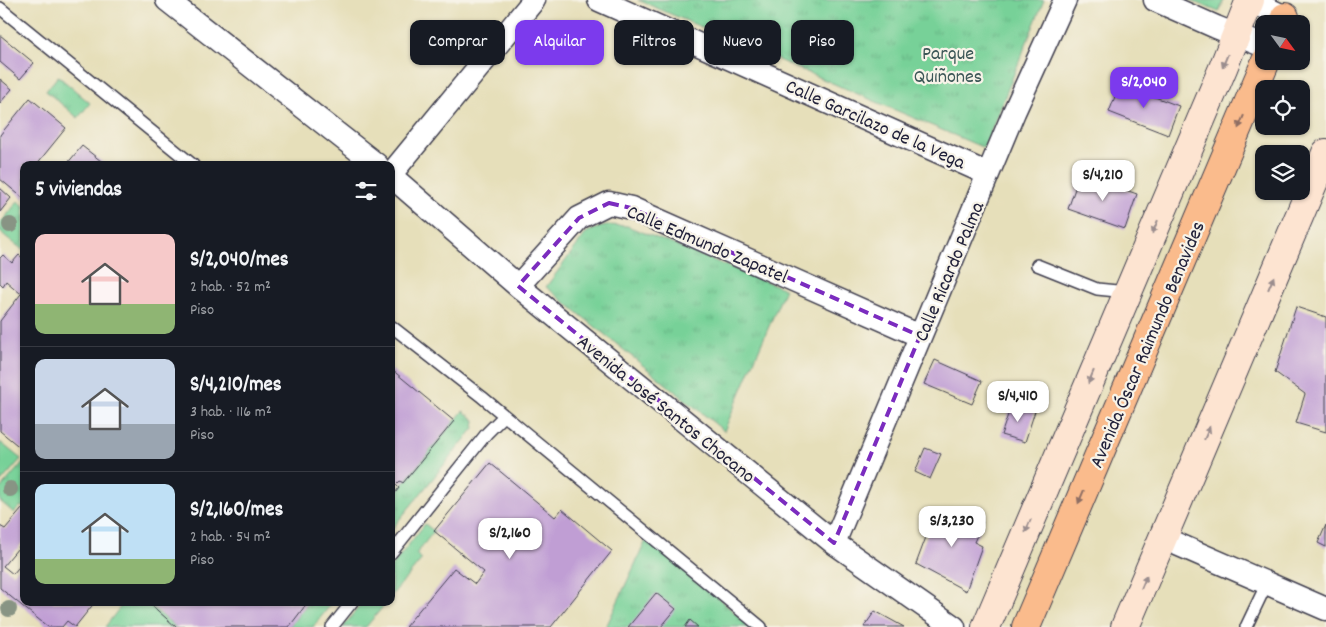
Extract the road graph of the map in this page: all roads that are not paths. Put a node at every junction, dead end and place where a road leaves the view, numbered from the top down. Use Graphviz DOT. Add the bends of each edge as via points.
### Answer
graph roads {
  1 [pos="168,0"];
  2 [pos="534,0"];
  3 [pos="599,0"];
  4 [pos="1065,0"];
  5 [pos="1155,0"];
  6 [pos="1250,0"];
  7 [pos="0,8"];
  8 [pos="1276,15"];
  9 [pos="1236,35"];
  10 [pos="1255,42"];
  11 [pos="1262,70"];
  12 [pos="1326,153"];
  13 [pos="188,161"];
  14 [pos="372,161"];
  15 [pos="395,170"];
  16 [pos="988,174"];
  17 [pos="395,178"];
  18 [pos="1319,187"];
  19 [pos="1037,265"];
  20 [pos="518,286"];
  21 [pos="1127,292"];
  22 [pos="395,329"];
  23 [pos="920,336"];
  24 [pos="504,416"];
  25 [pos="1163,538"];
  26 [pos="834,544"];
  27 [pos="395,549"];
  28 [pos="1266,583"];
  29 [pos="349,606"];
  30 [pos="1326,608"];
  31 [pos="332,627"];
  32 [pos="761,627"];
  33 [pos="954,627"];
  34 [pos="986,627"];
  35 [pos="1026,627"];
  36 [pos="1125,627"];
  37 [pos="1246,627"];
  1 -- 14 [label="street"];
  2 -- 15 [label="street"];
  3 -- 16 [label="street, Calle Garcilazo de la Vega"];
  4 -- 16 [label="street, Calle Ricardo Palma"];
  5 -- 9 [label="street"];
  6 -- 8 [label="street"];
  6 -- 9 [label="main road, Avenida Óscar Raimundo Benavides"];
  7 -- 13 [label="lane"];
  9 -- 10 [label="street"];
  9 -- 21 [label="main road, Avenida Óscar Raimundo Benavides, one-way"];
  11 -- 35 [label="main road, Avenida Óscar Raimundo Benavides, one-way"];
  12 -- 18 [label="main road"];
  16 -- 23 [label="street, Calle Ricardo Palma"];
  17 -- 20 [label="street, Avenida José Santos Chocano"];
  25 -- 18 [label="main road, one-way"];
  19 -- 21 [label="lane" via="1097,289"];
  20 -- 23 [label="street, Calle Edmundo Zapatel" via="580,218 610,204 631,208"];
  20 -- 26 [label="street, Avenida José Santos Chocano"];
  21 -- 34 [label="main road, Avenida Óscar Raimundo Benavides, one-way"];
  22 -- 24 [label="lane"];
  23 -- 26 [label="street, Calle Ricardo Palma"];
  24 -- 27 [label="lane"];
  24 -- 32 [label="lane"];
  25 -- 28 [label="street"];
  36 -- 25 [label="main road, one-way"];
  26 -- 33 [label="street, Avenida José Santos Chocano"];
  28 -- 30 [label="street"];
  28 -- 37 [label="lane"];
  29 -- 31 [label="lane"];
}
